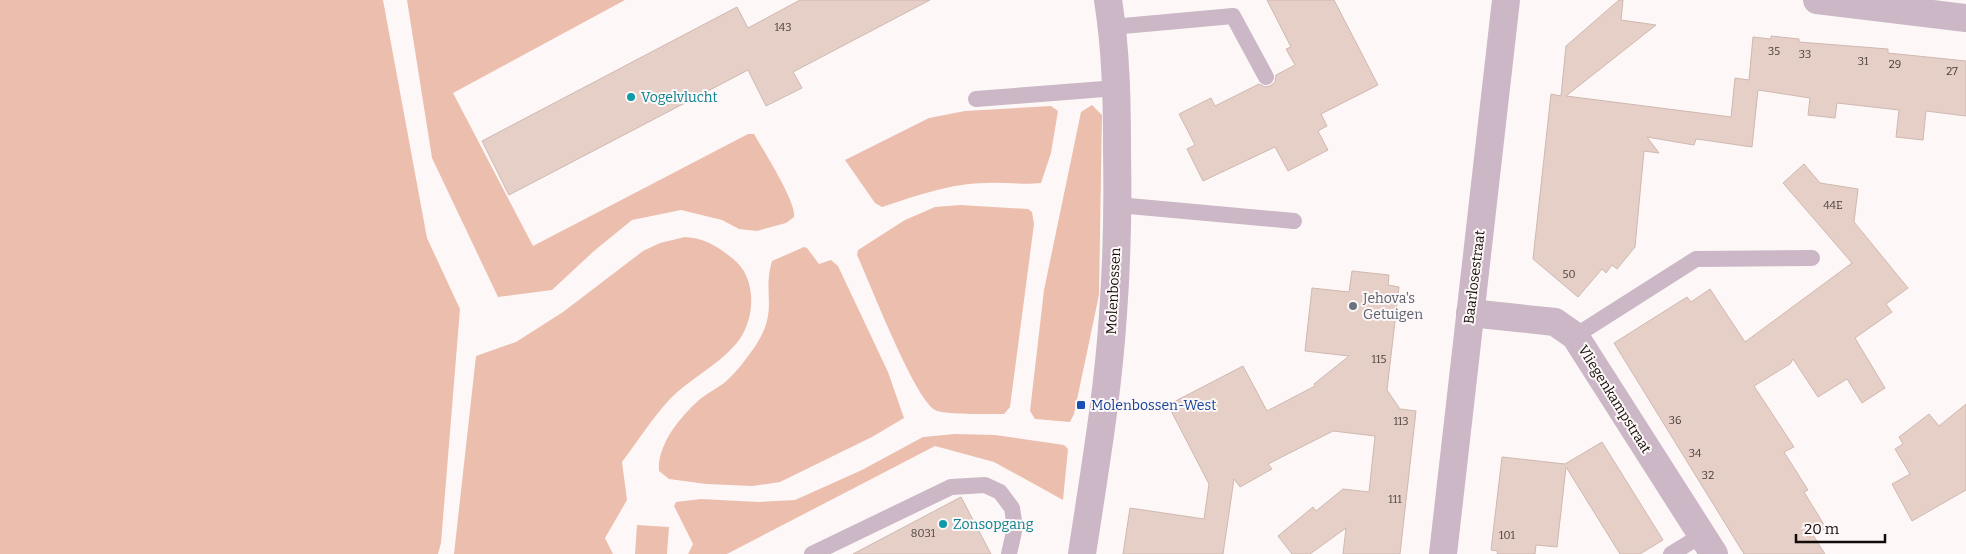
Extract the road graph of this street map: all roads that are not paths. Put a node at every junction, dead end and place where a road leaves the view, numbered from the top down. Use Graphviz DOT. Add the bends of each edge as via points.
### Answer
graph roads {
  1 [pos="1108,0"];
  2 [pos="1506,0"];
  3 [pos="1817,0"];
  4 [pos="1966,18"];
  5 [pos="1112,27"];
  6 [pos="1266,77"];
  7 [pos="1117,88"];
  8 [pos="976,99"];
  9 [pos="1118,205"];
  10 [pos="1294,222"];
  11 [pos="1812,258"];
  12 [pos="1470,313"];
  13 [pos="1575,336"];
  14 [pos="1708,544"];
  15 [pos="812,554"];
  16 [pos="1008,554"];
  17 [pos="1082,554"];
  18 [pos="1443,554"];
  19 [pos="1672,554"];
  1 -- 5 [label="street, Molenbossen"];
  2 -- 12 [label="street, Baarlosestraat"];
  3 -- 4 [label="street"];
  5 -- 6 [label="lane" via="1233,16"];
  5 -- 7 [label="street, Molenbossen"];
  7 -- 8 [label="lane"];
  7 -- 9 [label="street, Molenbossen"];
  9 -- 10 [label="lane"];
  9 -- 17 [label="street, Molenbossen" via="1113,314"];
  11 -- 13 [label="lane" via="1696,259"];
  12 -- 13 [label="street, Vliegenkampstraat" via="1555,322"];
  12 -- 18 [label="street, Baarlosestraat"];
  13 -- 14 [label="street, Vliegenkampstraat"];
  14 -- 19 [label="lane"];
  15 -- 16 [label="lane" via="951,487 985,485 1000,492 1012,508 1015,526"];
}
